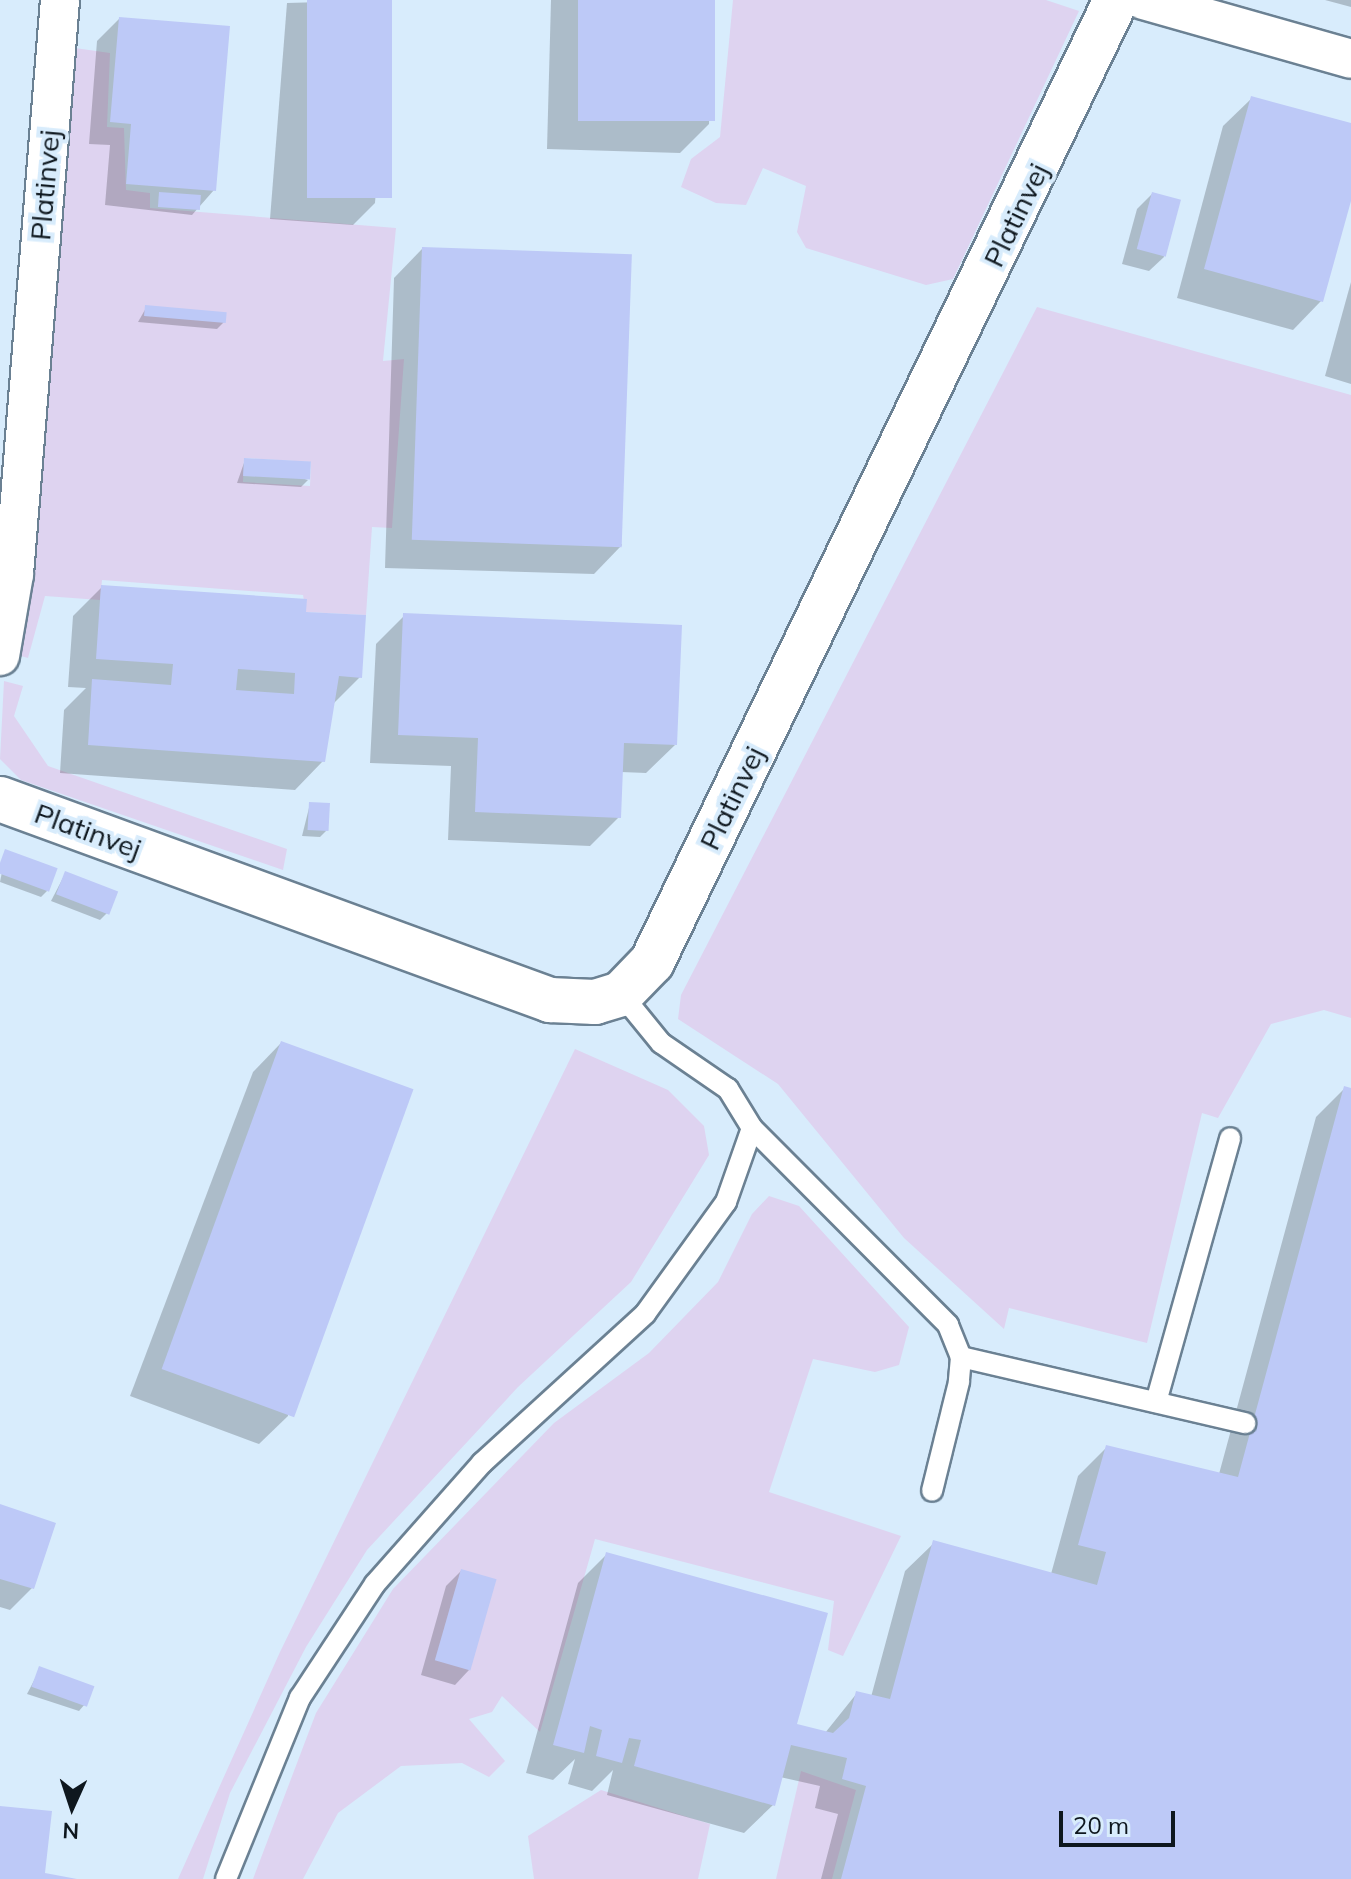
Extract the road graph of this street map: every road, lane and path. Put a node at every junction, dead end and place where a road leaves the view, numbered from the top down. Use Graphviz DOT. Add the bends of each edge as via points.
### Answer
graph roads {
  1 [pos="60,0"];
  2 [pos="1116,0"];
  3 [pos="1143,0"];
  4 [pos="1351,59"];
  5 [pos="0,656"];
  6 [pos="0,799"];
  7 [pos="621,994"];
  8 [pos="752,1128"];
  9 [pos="1230,1138"];
  10 [pos="961,1357"];
  11 [pos="1156,1402"];
  12 [pos="1245,1423"];
  13 [pos="932,1491"];
  14 [pos="226,1879"];
  1 -- 5 [label="street, Platinvej" via="14,574"];
  2 -- 7 [label="street, Platinvej" via="652,962"];
  3 -- 4 [label="street"];
  6 -- 7 [label="street, Platinvej" via="550,1000 595,1002"];
  7 -- 8 [label="lane" via="661,1043 728,1089"];
  8 -- 10 [label="lane" via="948,1325"];
  8 -- 14 [label="lane" via="726,1202 645,1314 482,1463 375,1584 300,1698"];
  9 -- 11 [label="lane"];
  10 -- 11 [label="lane"];
  10 -- 13 [label="lane"];
  11 -- 12 [label="lane"];
}
